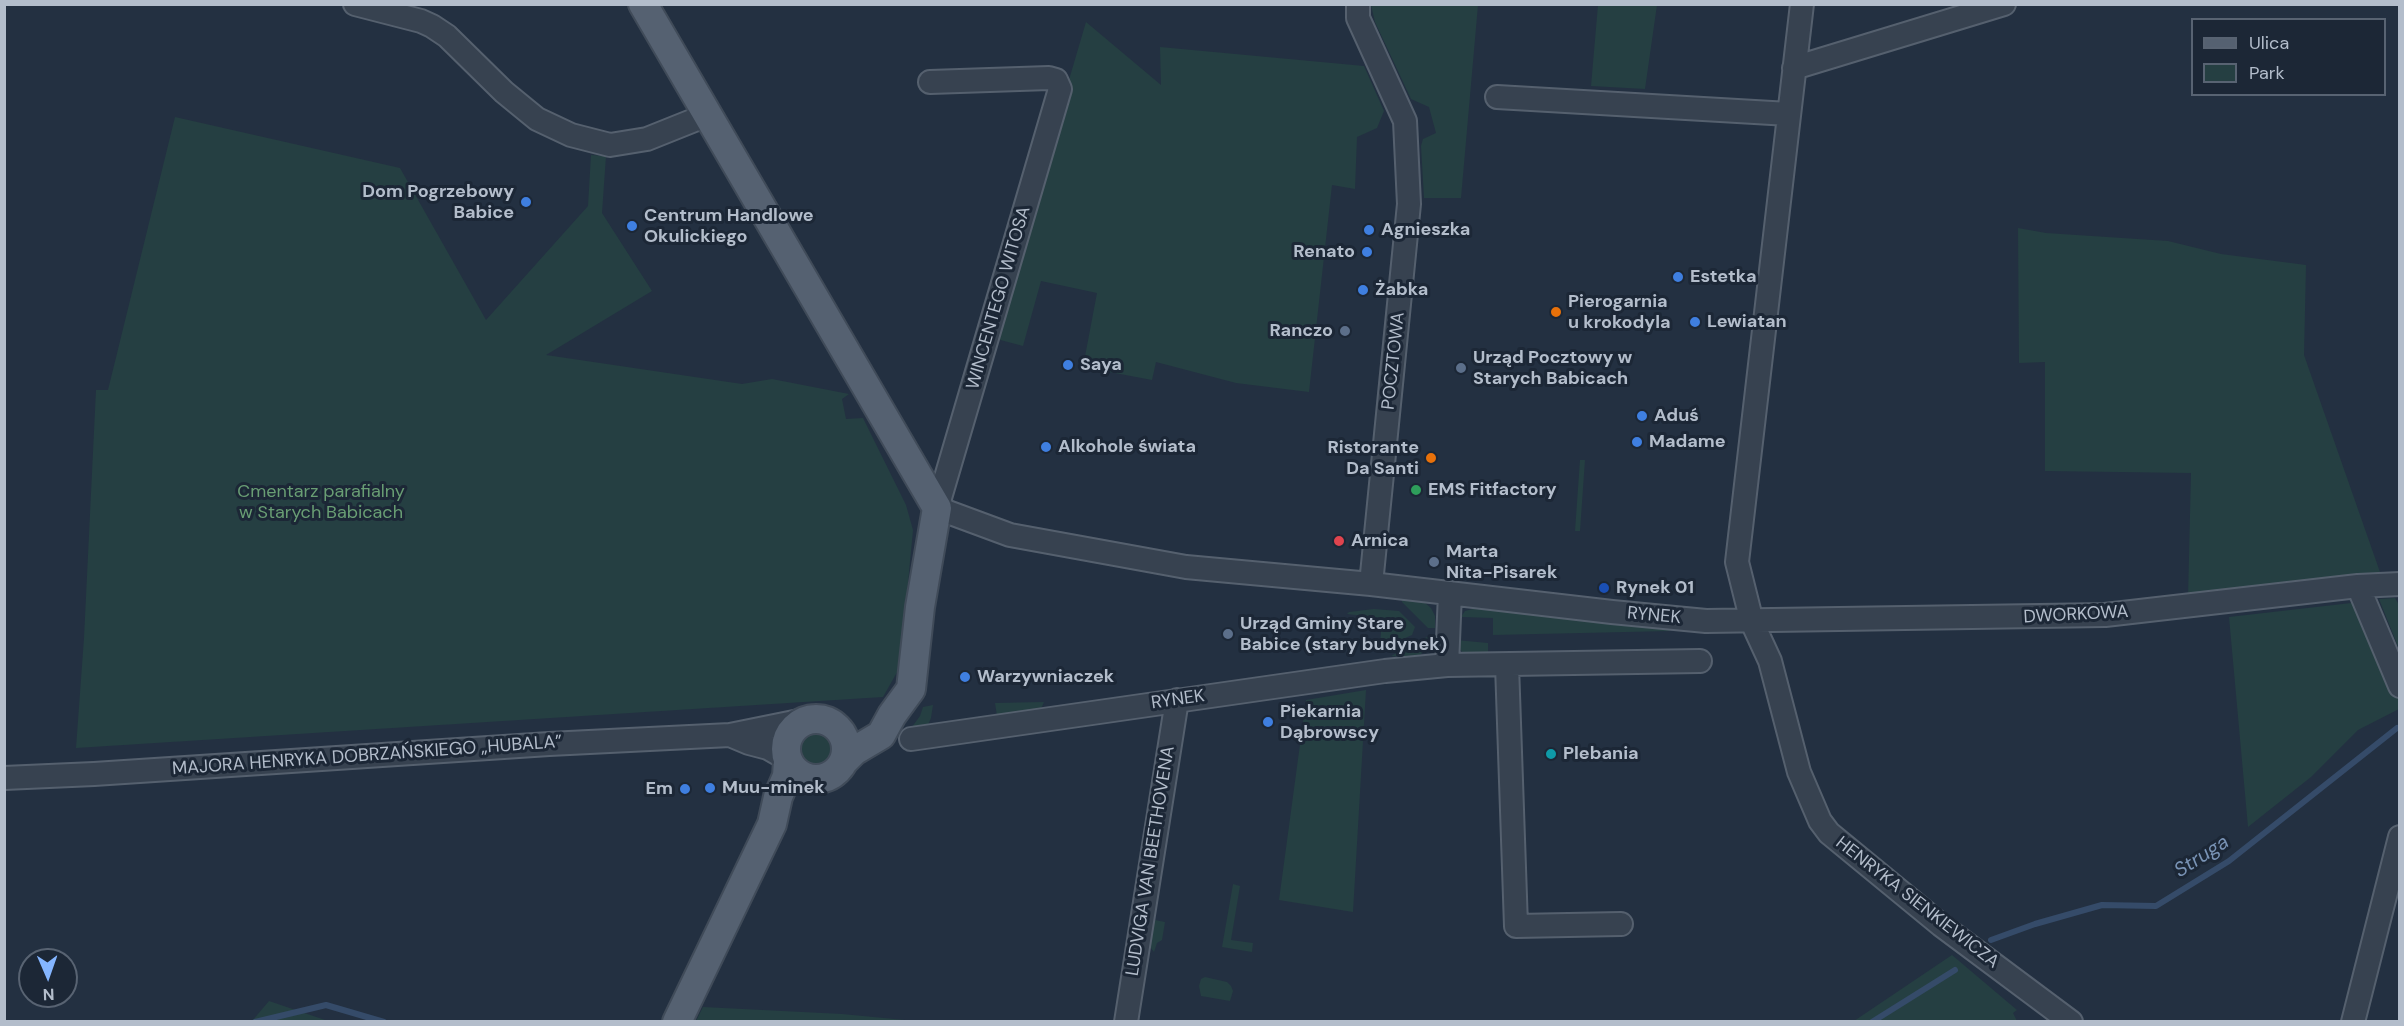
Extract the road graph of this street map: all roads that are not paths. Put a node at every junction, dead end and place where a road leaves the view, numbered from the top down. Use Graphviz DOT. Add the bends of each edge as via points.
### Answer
graph roads {
  1 [pos="355,4"];
  2 [pos="643,4"];
  3 [pos="1358,4"];
  4 [pos="1802,4"];
  5 [pos="2004,4"];
  6 [pos="1794,68"];
  7 [pos="930,82"];
  8 [pos="1497,97"];
  9 [pos="1789,114"];
  10 [pos="706,115"];
  11 [pos="937,508"];
  12 [pos="1371,584"];
  13 [pos="2400,584"];
  14 [pos="2358,586"];
  15 [pos="1450,593"];
  16 [pos="1752,622"];
  17 [pos="1700,661"];
  18 [pos="1447,665"];
  19 [pos="1507,665"];
  20 [pos="2400,686"];
  21 [pos="1177,700"];
  22 [pos="892,715"];
  23 [pos="819,720"];
  24 [pos="730,735"];
  25 [pos="911,739"];
  26 [pos="787,760"];
  27 [pos="844,761"];
  28 [pos="4,777"];
  29 [pos="819,780"];
  30 [pos="772,824"];
  31 [pos="2400,837"];
  32 [pos="1621,924"];
  33 [pos="677,1022"];
  34 [pos="1125,1022"];
  35 [pos="2071,1022"];
  36 [pos="2353,1022"];
  1 -- 10 [label="street" via="432,26 462,48 504,92 537,118 571,135 610,144 647,140"];
  2 -- 10 [label="main road"];
  3 -- 12 [label="street, POCZTOWA" via="1358,18 1405,121 1409,204"];
  4 -- 6 [label="street, HENRYKA SIENKIEWICZA"];
  5 -- 6 [label="street"];
  6 -- 9 [label="street, HENRYKA SIENKIEWICZA"];
  7 -- 11 [label="street, WINCENTEGO WITOSA" via="1049,78 1056,80 1060,89"];
  8 -- 9 [label="street"];
  9 -- 16 [label="street, HENRYKA SIENKIEWICZA" via="1737,562"];
  10 -- 11 [label="main road"];
  11 -- 12 [label="street, RYNEK" via="1011,536 1186,567"];
  11 -- 22 [label="main road" via="911,689"];
  12 -- 15 [label="street, RYNEK"];
  13 -- 14 [label="street, DWORKOWA"];
  14 -- 16 [label="street, DWORKOWA" via="2105,615"];
  14 -- 20 [label="street"];
  15 -- 16 [label="street, RYNEK" via="1623,614"];
  15 -- 18 [label="street"];
  16 -- 35 [label="street, HENRYKA SIENKIEWICZA" via="1770,661 1799,772 1829,833 1941,925"];
  17 -- 19 [label="street, RYNEK"];
  18 -- 19 [label="street, RYNEK"];
  18 -- 21 [label="street, RYNEK"];
  19 -- 32 [label="street" via="1516,926"];
  21 -- 25 [label="street, RYNEK"];
  21 -- 34 [label="street, LUDVIGA VAN BEETHOVENA"];
  22 -- 23 [label="main road" via="853,724"];
  22 -- 27 [label="main road" via="881,735"];
  23 -- 24 [label="street, MAJORA HENRYKA DOBRZAŃSKIEGO „HUBALA”"];
  23 -- 26 [label="main road" via="798,726 790,733"];
  23 -- 27 [label="main road" via="840,730 846,741"];
  24 -- 26 [label="street, MAJORA HENRYKA DOBRZAŃSKIEGO „HUBALA”" via="768,748"];
  24 -- 28 [label="street, MAJORA HENRYKA DOBRZAŃSKIEGO „HUBALA”"];
  26 -- 29 [label="main road" via="798,774"];
  26 -- 30 [label="main road" via="787,776"];
  27 -- 29 [label="main road" via="834,774"];
  29 -- 30 [label="main road" via="799,793"];
  30 -- 33 [label="main road"];
  31 -- 36 [label="street"];
}
